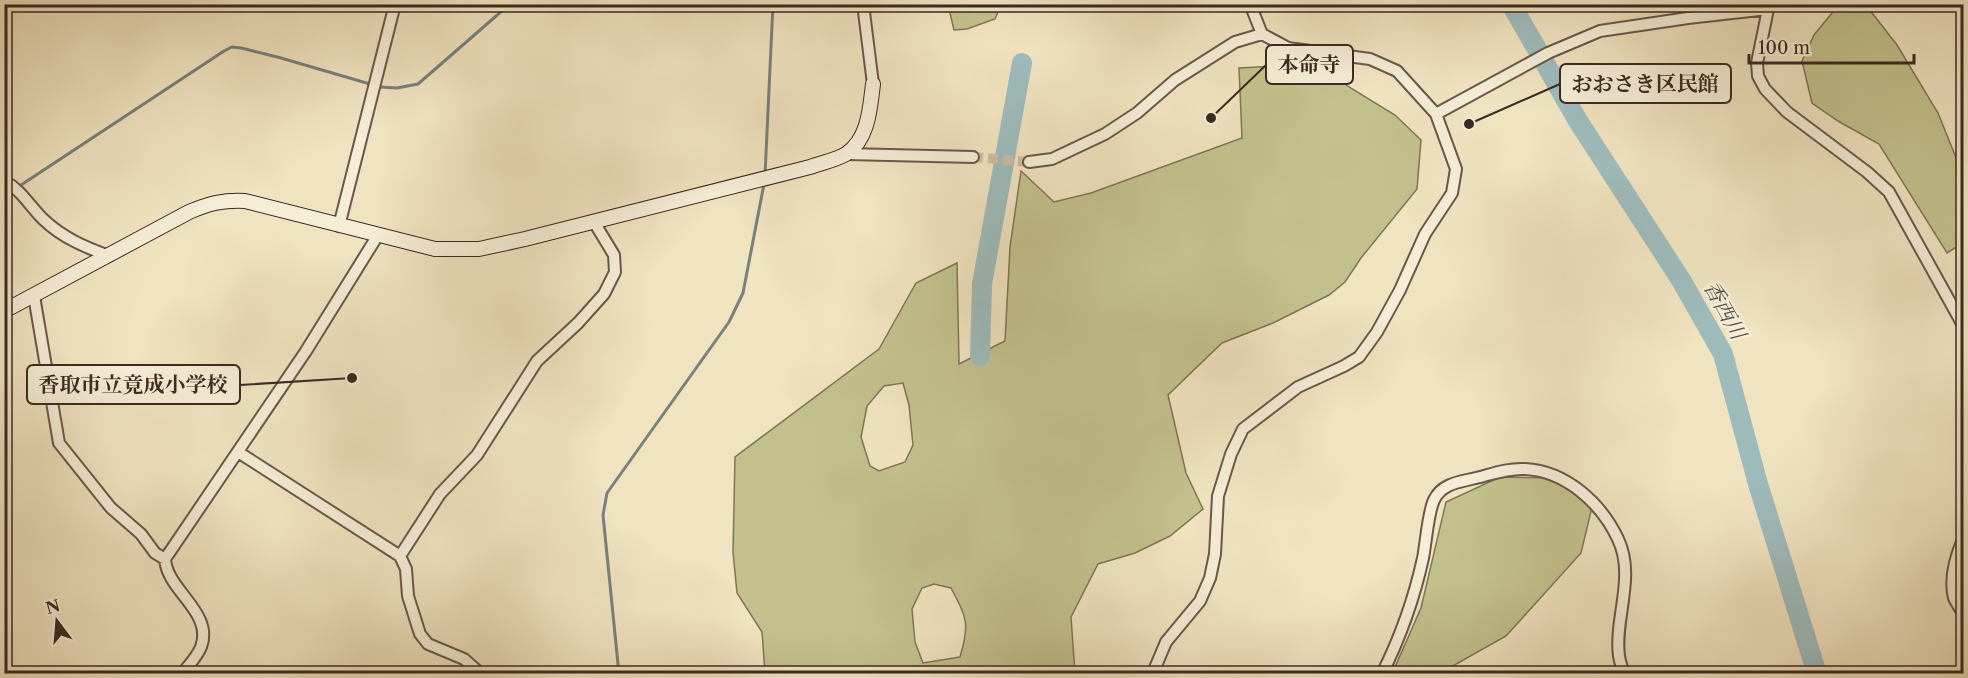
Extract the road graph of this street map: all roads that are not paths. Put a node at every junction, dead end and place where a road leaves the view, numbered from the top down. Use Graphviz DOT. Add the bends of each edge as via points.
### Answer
graph roads {
  1 [pos="395,4"];
  2 [pos="863,4"];
  3 [pos="1250,4"];
  4 [pos="1768,7"];
  5 [pos="1262,34"];
  6 [pos="873,84"];
  7 [pos="1436,114"];
  8 [pos="847,154"];
  9 [pos="973,157"];
  10 [pos="1029,162"];
  11 [pos="7,182"];
  12 [pos="594,222"];
  13 [pos="339,226"];
  14 [pos="378,235"];
  15 [pos="109,256"];
  16 [pos="34,296"];
  17 [pos="4,311"];
  18 [pos="1964,327"];
  19 [pos="238,452"];
  20 [pos="1964,537"];
  21 [pos="400,556"];
  22 [pos="165,559"];
  23 [pos="1964,615"];
  24 [pos="182,674"];
  25 [pos="481,674"];
  26 [pos="1155,674"];
  27 [pos="1382,674"];
  28 [pos="1624,674"];
  1 -- 13 [label="street"];
  2 -- 6 [label="street"];
  3 -- 5 [label="street"];
  4 -- 7 [label="street" via="1600,31 1548,53"];
  4 -- 18 [label="street" via="1757,63 1765,89 1787,112 1889,192"];
  5 -- 7 [label="street" via="1288,48 1370,59 1397,71"];
  5 -- 10 [label="street" via="1235,42 1175,80 1137,114 1105,134 1052,159"];
  6 -- 8 [label="street" via="866,130"];
  7 -- 26 [label="street" via="1456,170 1452,193 1425,234 1377,332 1359,357 1298,387 1243,429 1218,496 1215,554 1209,578 1200,601 1166,642"];
  8 -- 9 [label="street"];
  8 -- 12 [label="street"];
  11 -- 15 [label="street" via="43,220 73,242"];
  12 -- 14 [label="street" via="479,249 435,249"];
  12 -- 21 [label="street" via="614,255 615,272 604,294 537,361 477,455 440,494"];
  13 -- 14 [label="street"];
  13 -- 15 [label="street" via="246,201 226,200 189,212"];
  14 -- 19 [label="street"];
  15 -- 16 [label="street"];
  16 -- 17 [label="street"];
  16 -- 22 [label="street" via="59,443 111,508"];
  19 -- 21 [label="street"];
  19 -- 22 [label="street"];
  20 -- 23 [label="street" via="1956,555 1953,579 1954,598"];
  21 -- 25 [label="street" via="420,634 428,644 464,659"];
  22 -- 24 [label="street" via="173,584 198,614 202,631 202,645"];
  27 -- 28 [label="street" via="1410,610 1434,500 1450,483 1523,469 1553,475 1571,484 1596,507 1619,540 1625,565 1619,637"];
}
